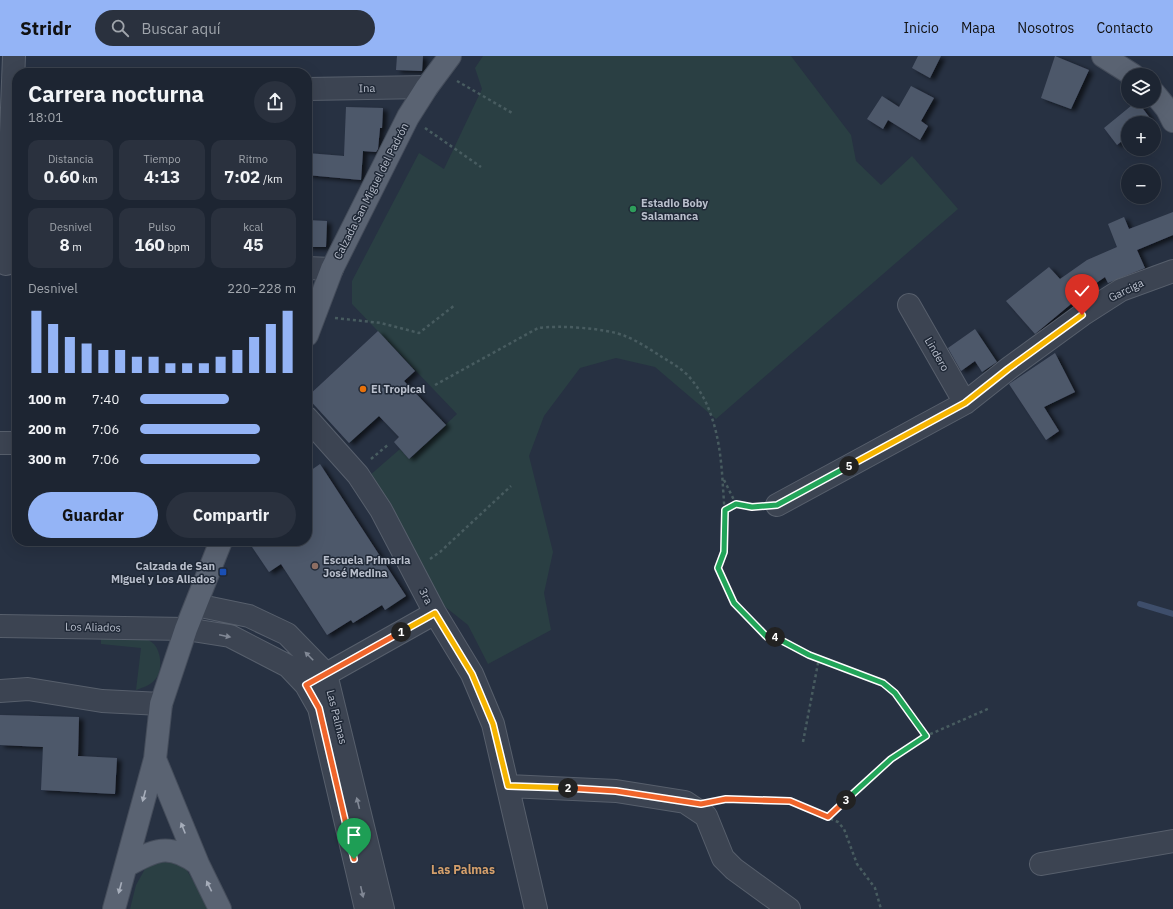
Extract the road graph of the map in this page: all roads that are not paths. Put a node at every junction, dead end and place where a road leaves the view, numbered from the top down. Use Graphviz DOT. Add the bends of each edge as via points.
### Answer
graph roads {
  1 [pos="14,56"];
  2 [pos="1107,57"];
  3 [pos="13,68"];
  4 [pos="1123,68"];
  5 [pos="439,71"];
  6 [pos="12,74"];
  7 [pos="312,88"];
  8 [pos="10,93"];
  9 [pos="1161,102"];
  10 [pos="1173,121"];
  11 [pos="8,264"];
  12 [pos="312,268"];
  13 [pos="332,269"];
  14 [pos="1173,271"];
  15 [pos="909,305"];
  16 [pos="312,322"];
  17 [pos="965,403"];
  18 [pos="312,424"];
  19 [pos="0,443"];
  20 [pos="12,443"];
  21 [pos="777,505"];
  22 [pos="218,546"];
  23 [pos="196,605"];
  24 [pos="435,613"];
  25 [pos="0,626"];
  26 [pos="186,629"];
  27 [pos="326,674"];
  28 [pos="306,685"];
  29 [pos="0,691"];
  30 [pos="161,704"];
  31 [pos="155,759"];
  32 [pos="508,786"];
  33 [pos="1173,841"];
  34 [pos="198,864"];
  35 [pos="1041,864"];
  36 [pos="126,866"];
  37 [pos="114,909"];
  38 [pos="220,909"];
  39 [pos="366,909"];
  40 [pos="383,909"];
  41 [pos="536,909"];
  42 [pos="789,909"];
  1 -- 3 [label="street"];
  2 -- 4 [label="main road"];
  5 -- 7 [label="street, Ina"];
  5 -- 13 [label="main road, Calzada San Miguel del Padrón" via="408,117"];
  6 -- 8 [label="street"];
  8 -- 11 [label="street"];
  9 -- 10 [label="main road"];
  12 -- 13 [label="street"];
  13 -- 16 [label="main road, Calzada San Miguel del Padrón"];
  14 -- 17 [label="street, Garciga" via="1121,290 1082,315"];
  15 -- 17 [label="street, Lindero"];
  17 -- 21 [label="street, Garciga"];
  18 -- 24 [label="street, 3ra" via="358,475 381,510"];
  19 -- 20 [label="street"];
  22 -- 23 [label="main road"];
  23 -- 26 [label="main road"];
  27 -- 23 [label="street, one-way" via="287,634 249,616"];
  24 -- 27 [label="street"];
  24 -- 32 [label="street, 3ra" via="472,674 493,724"];
  25 -- 26 [label="street, Los Aliados"];
  26 -- 28 [label="street, Las Palmas, one-way" via="230,636 288,666"];
  26 -- 30 [label="main road"];
  27 -- 28 [label="street"];
  40 -- 27 [label="street, Las Palmas, one-way"];
  28 -- 39 [label="street, Las Palmas, one-way" via="319,708"];
  29 -- 30 [label="street" via="28,689 102,701"];
  30 -- 31 [label="main road"];
  34 -- 31 [label="main road, one-way"];
  31 -- 36 [label="main road, one-way"];
  32 -- 41 [label="street, 3ra"];
  32 -- 42 [label="street" via="616,791 685,802 706,816 723,858"];
  33 -- 35 [label="street"];
  34 -- 36 [label="main road" via="185,854 170,850 157,851"];
  38 -- 34 [label="main road, one-way"];
  36 -- 37 [label="main road, one-way"];
}
